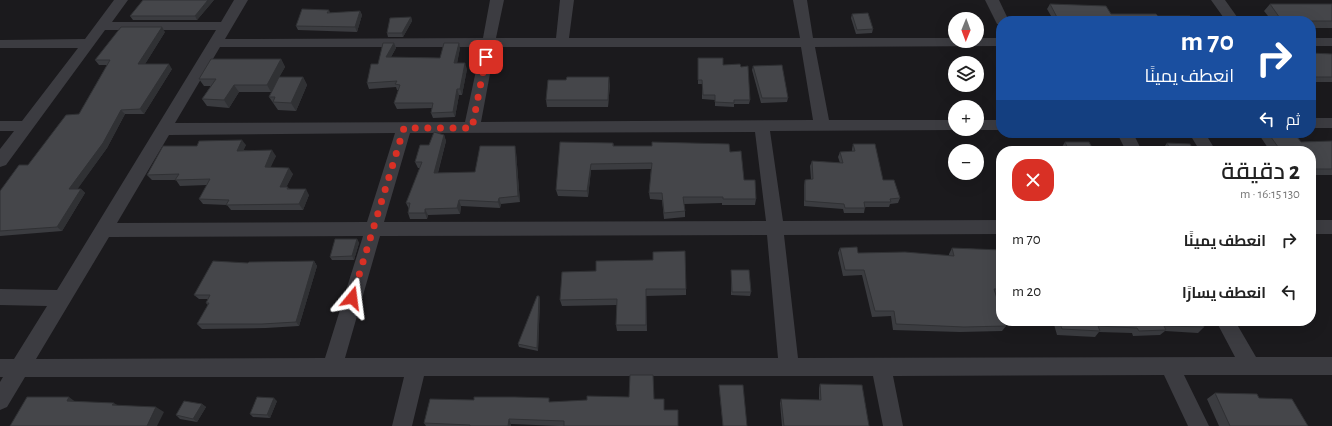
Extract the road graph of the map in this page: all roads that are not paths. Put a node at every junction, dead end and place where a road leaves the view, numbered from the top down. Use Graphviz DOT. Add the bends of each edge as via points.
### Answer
graph roads {
  1 [pos="121,0"];
  2 [pos="241,0"];
  3 [pos="497,0"];
  4 [pos="567,0"];
  5 [pos="800,0"];
  6 [pos="992,0"];
  7 [pos="1218,0"];
  8 [pos="1000,16"];
  9 [pos="1229,16"];
  10 [pos="101,26"];
  11 [pos="226,26"];
  12 [pos="806,42"];
  13 [pos="996,42"];
  14 [pos="1316,42"];
  15 [pos="1332,42"];
  16 [pos="215,43"];
  17 [pos="489,43"];
  18 [pos="562,43"];
  19 [pos="0,44"];
  20 [pos="89,44"];
  21 [pos="1316,123"];
  22 [pos="1332,123"];
  23 [pos="948,125"];
  24 [pos="984,125"];
  25 [pos="996,125"];
  26 [pos="0,126"];
  27 [pos="26,126"];
  28 [pos="762,126"];
  29 [pos="822,126"];
  30 [pos="404,128"];
  31 [pos="472,128"];
  32 [pos="163,129"];
  33 [pos="0,161"];
  34 [pos="996,227"];
  35 [pos="1332,227"];
  36 [pos="774,228"];
  37 [pos="1316,228"];
  38 [pos="373,229"];
  39 [pos="104,230"];
  40 [pos="0,297"];
  41 [pos="62,298"];
  42 [pos="1228,326"];
  43 [pos="789,366"];
  44 [pos="880,366"];
  45 [pos="1170,366"];
  46 [pos="1332,366"];
  47 [pos="1251,367"];
  48 [pos="332,368"];
  49 [pos="416,368"];
  50 [pos="9,369"];
  51 [pos="0,400"];
  52 [pos="402,426"];
  53 [pos="893,426"];
  54 [pos="1199,426"];
  1 -- 10 [label="street"];
  2 -- 11 [label="street"];
  3 -- 17 [label="street"];
  4 -- 18 [label="street"];
  5 -- 12 [label="street"];
  6 -- 8 [label="street"];
  7 -- 9 [label="street"];
  10 -- 11 [label="street"];
  10 -- 20 [label="street"];
  11 -- 16 [label="street"];
  12 -- 13 [label="street"];
  12 -- 18 [label="street"];
  12 -- 29 [label="street"];
  14 -- 15 [label="street"];
  16 -- 17 [label="street"];
  16 -- 32 [label="street"];
  17 -- 18 [label="street"];
  17 -- 31 [label="street"];
  19 -- 20 [label="street"];
  20 -- 27 [label="street"];
  21 -- 22 [label="street"];
  23 -- 29 [label="street"];
  24 -- 25 [label="street"];
  26 -- 27 [label="street"];
  27 -- 33 [label="street"];
  28 -- 29 [label="street"];
  28 -- 31 [label="street"];
  28 -- 36 [label="street"];
  30 -- 31 [label="street"];
  30 -- 32 [label="street"];
  30 -- 38 [label="street"];
  32 -- 39 [label="street"];
  34 -- 36 [label="street"];
  35 -- 37 [label="street"];
  36 -- 38 [label="street"];
  36 -- 43 [label="street"];
  38 -- 39 [label="street"];
  38 -- 48 [label="street"];
  39 -- 41 [label="street"];
  40 -- 41 [label="street"];
  41 -- 50 [label="street"];
  42 -- 47 [label="street"];
  43 -- 44 [label="street"];
  43 -- 49 [label="street"];
  44 -- 45 [label="street"];
  44 -- 53 [label="street"];
  45 -- 47 [label="street"];
  45 -- 54 [label="street"];
  46 -- 47 [label="street"];
  48 -- 49 [label="street"];
  48 -- 50 [label="street"];
  49 -- 52 [label="street"];
  50 -- 51 [label="street"];
}
